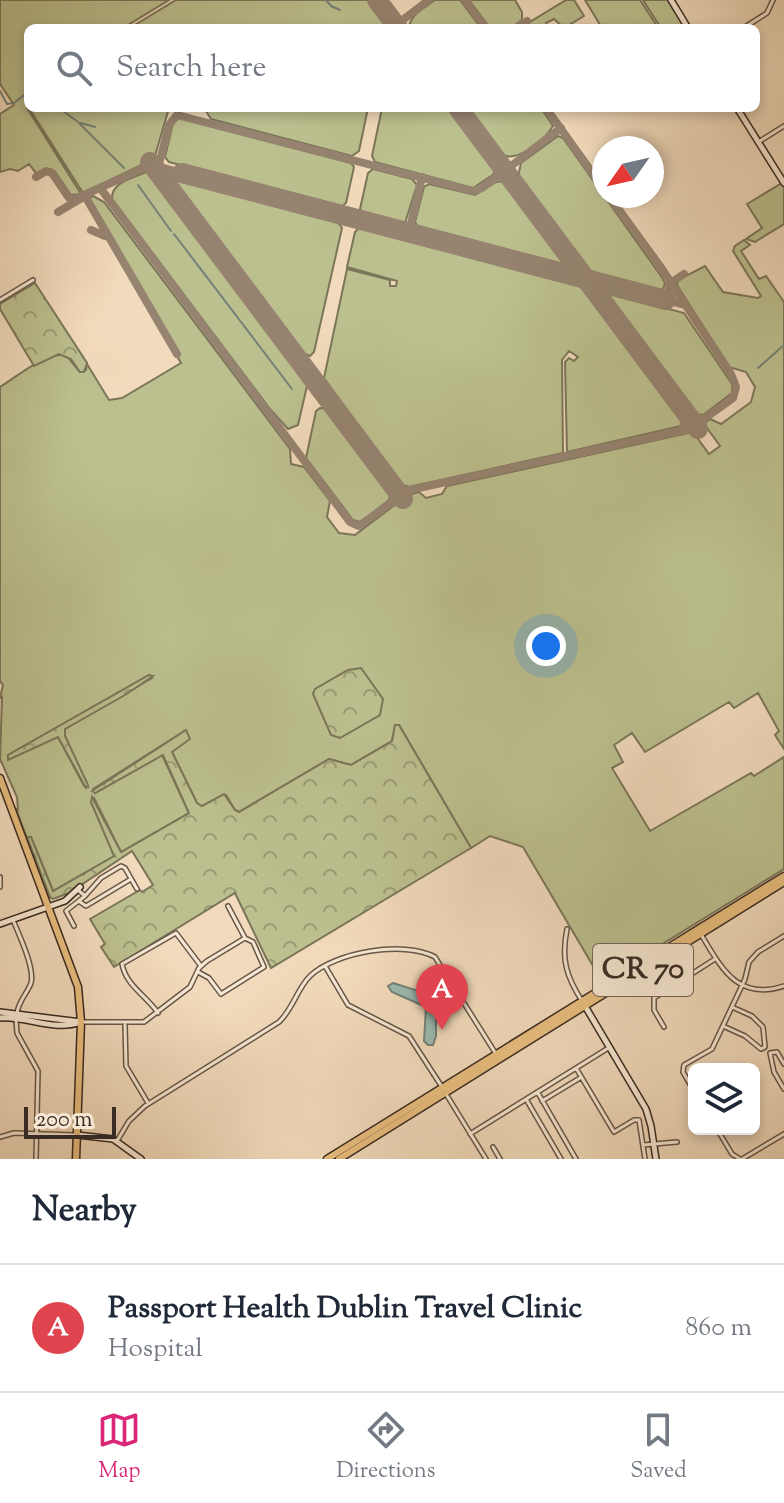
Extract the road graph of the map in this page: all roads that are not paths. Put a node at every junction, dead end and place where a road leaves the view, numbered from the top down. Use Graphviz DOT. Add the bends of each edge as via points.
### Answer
graph roads {
  1 [pos="671,0"];
  2 [pos="773,0"];
  3 [pos="686,24"];
  4 [pos="750,24"];
  5 [pos="740,112"];
  6 [pos="784,126"];
  7 [pos="759,142"];
  8 [pos="784,183"];
  9 [pos="33,280"];
  10 [pos="0,300"];
  11 [pos="0,778"];
  12 [pos="784,876"];
  13 [pos="0,877"];
  14 [pos="131,879"];
  15 [pos="784,882"];
  16 [pos="0,887"];
  17 [pos="79,888"];
  18 [pos="137,889"];
  19 [pos="85,896"];
  20 [pos="80,902"];
  21 [pos="49,906"];
  22 [pos="228,906"];
  23 [pos="13,920"];
  24 [pos="0,924"];
  25 [pos="74,926"];
  26 [pos="567,929"];
  27 [pos="699,932"];
  28 [pos="784,936"];
  29 [pos="245,938"];
  30 [pos="715,959"];
  31 [pos="201,966"];
  32 [pos="325,966"];
  33 [pos="198,972"];
  34 [pos="742,985"];
  35 [pos="784,986"];
  36 [pos="584,1004"];
  37 [pos="732,1007"];
  38 [pos="158,1013"];
  39 [pos="0,1015"];
  40 [pos="17,1016"];
  41 [pos="81,1022"];
  42 [pos="125,1023"];
  43 [pos="723,1026"];
  44 [pos="664,1027"];
  45 [pos="610,1047"];
  46 [pos="496,1054"];
  47 [pos="784,1064"];
  48 [pos="576,1068"];
  49 [pos="581,1077"];
  50 [pos="688,1078"];
  51 [pos="784,1089"];
  52 [pos="444,1090"];
  53 [pos="536,1093"];
  54 [pos="526,1099"];
  55 [pos="542,1101"];
  56 [pos="148,1103"];
  57 [pos="37,1134"];
  58 [pos="470,1134"];
  59 [pos="784,1134"];
  60 [pos="77,1135"];
  61 [pos="722,1135"];
  62 [pos="0,1137"];
  63 [pos="117,1141"];
  64 [pos="677,1142"];
  65 [pos="643,1145"];
  66 [pos="655,1145"];
  67 [pos="493,1147"];
  68 [pos="36,1159"];
  69 [pos="76,1159"];
  70 [pos="141,1159"];
  71 [pos="327,1159"];
  72 [pos="339,1159"];
  73 [pos="486,1159"];
  74 [pos="500,1159"];
  75 [pos="561,1159"];
  76 [pos="576,1159"];
  77 [pos="645,1159"];
  78 [pos="656,1159"];
  79 [pos="740,1159"];
  1 -- 3 [label="street"];
  2 -- 4 [label="street" via="767,13"];
  5 -- 7 [label="street"];
  6 -- 7 [label="street"];
  7 -- 8 [label="street"];
  9 -- 10 [label="street"];
  11 -- 21 [label="main road"];
  12 -- 27 [label="main road, CR 70"];
  13 -- 16 [label="street"];
  14 -- 18 [label="street"];
  14 -- 19 [label="street" via="121,866"];
  14 -- 20 [label="street" via="86,906"];
  15 -- 27 [label="main road, CR 70"];
  17 -- 19 [label="street"];
  17 -- 21 [label="street"];
  19 -- 20 [label="street"];
  20 -- 25 [label="street" via="66,911"];
  21 -- 23 [label="street"];
  21 -- 41 [label="main road" via="78,987"];
  22 -- 29 [label="street"];
  23 -- 24 [label="street"];
  23 -- 40 [label="street" via="32,976"];
  26 -- 36 [label="street" via="564,966"];
  27 -- 30 [label="street"];
  27 -- 36 [label="main road, CR 70"];
  28 -- 34 [label="street" via="754,955"];
  29 -- 31 [label="street"];
  29 -- 33 [label="street" via="251,940 263,969 223,993"];
  30 -- 34 [label="street"];
  30 -- 44 [label="street" via="654,998"];
  31 -- 33 [label="street"];
  31 -- 38 [label="street" via="178,934 122,964 135,990"];
  32 -- 46 [label="street" via="392,948 431,954"];
  32 -- 52 [label="street" via="348,1005 409,1036"];
  32 -- 56 [label="street" via="306,980 274,1026"];
  33 -- 38 [label="street" via="190,987"];
  34 -- 35 [label="street" via="764,990"];
  34 -- 37 [label="street"];
  36 -- 45 [label="street"];
  36 -- 46 [label="main road, CR 70"];
  36 -- 52 [label="main road, CR 70"];
  37 -- 43 [label="street"];
  37 -- 43 [label="street" via="763,1027 764,1049"];
  38 -- 42 [label="street" via="142,1023"];
  39 -- 40 [label="street"];
  40 -- 41 [label="street" via="57,1024"];
  40 -- 57 [label="street" via="17,1033 38,1071"];
  41 -- 42 [label="street"];
  41 -- 60 [label="main road"];
  42 -- 56 [label="street" via="126,1066"];
  43 -- 50 [label="street" via="712,1050 687,1062 683,1068"];
  45 -- 48 [label="street"];
  45 -- 66 [label="street" via="646,1109"];
  46 -- 52 [label="main road, CR 70"];
  47 -- 51 [label="street" via="777,1052 770,1053"];
  48 -- 49 [label="street"];
  48 -- 53 [label="street"];
  49 -- 55 [label="street"];
  49 -- 65 [label="street" via="614,1132 639,1120"];
  52 -- 58 [label="street"];
  52 -- 71 [label="main road, CR 70"];
  52 -- 72 [label="main road, CR 70"];
  53 -- 54 [label="street"];
  53 -- 55 [label="street"];
  54 -- 58 [label="street"];
  54 -- 75 [label="street"];
  55 -- 76 [label="street"];
  56 -- 63 [label="street"];
  57 -- 60 [label="street"];
  57 -- 62 [label="street"];
  57 -- 68 [label="street"];
  58 -- 73 [label="street"];
  59 -- 79 [label="street"];
  60 -- 63 [label="street"];
  60 -- 69 [label="main road"];
  61 -- 79 [label="street"];
  63 -- 70 [label="street"];
  64 -- 66 [label="street"];
  65 -- 66 [label="street"];
  65 -- 77 [label="street"];
  66 -- 78 [label="street"];
  67 -- 74 [label="street"];
}
